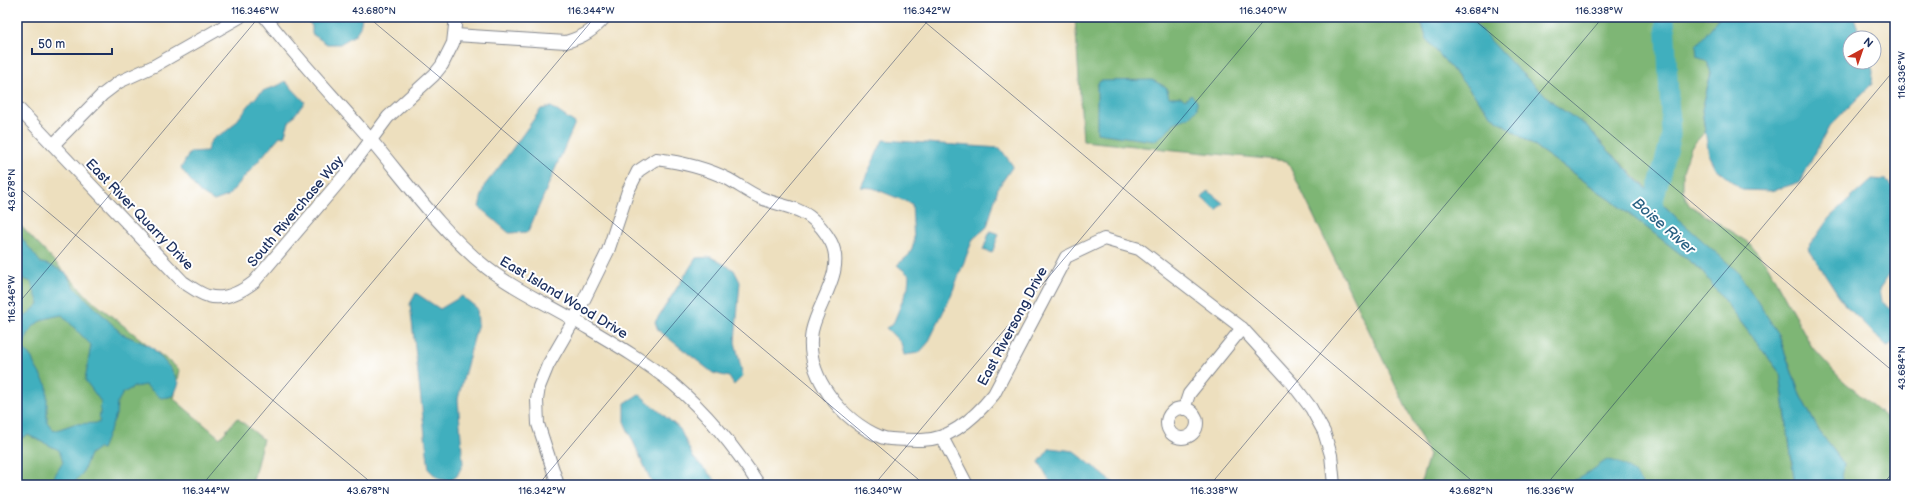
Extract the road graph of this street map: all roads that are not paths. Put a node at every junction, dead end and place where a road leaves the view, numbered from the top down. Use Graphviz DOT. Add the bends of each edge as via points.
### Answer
graph roads {
  1 [pos="240,17"];
  2 [pos="265,17"];
  3 [pos="456,17"];
  4 [pos="605,17"];
  5 [pos="455,35"];
  6 [pos="17,107"];
  7 [pos="370,139"];
  8 [pos="53,145"];
  9 [pos="235,294"];
  10 [pos="574,320"];
  11 [pos="1242,328"];
  12 [pos="1184,409"];
  13 [pos="942,436"];
  14 [pos="558,485"];
  15 [pos="759,485"];
  16 [pos="967,485"];
  17 [pos="1334,485"];
  1 -- 8 [label="street" via="154,66 119,82 102,95"];
  2 -- 7 [label="street, East Island Wood Drive" via="286,45"];
  3 -- 5 [label="street, South Riverchase Way"];
  4 -- 5 [label="street" via="594,30 581,38 566,42"];
  5 -- 7 [label="street, South Riverchase Way" via="448,54 434,75 388,117"];
  6 -- 8 [label="street, East River Quarry Drive"];
  7 -- 9 [label="street, South Riverchase Way" via="344,176 254,282"];
  7 -- 10 [label="street, East Island Wood Drive" via="423,203 469,252 512,286"];
  8 -- 9 [label="street, East River Quarry Drive" via="183,282 208,296 224,297"];
  10 -- 13 [label="street, East Riversong Drive" via="608,251 635,177 642,167 656,159 677,162 727,178 760,198 809,216 824,231 836,256 835,269 816,317 812,332 812,354 816,370 826,390 841,411 882,438 925,440"];
  10 -- 14 [label="street" via="543,376 537,400 538,424 548,461"];
  10 -- 15 [label="street, East Island Wood Drive" via="647,365 684,394 722,433"];
  11 -- 12 [label="street" via="1189,394"];
  11 -- 13 [label="street, East Riversong Drive" via="1139,249 1104,239 1066,257 994,394 984,407 966,422"];
  11 -- 17 [label="street, East Riversong Drive" via="1311,408 1324,432 1331,455"];
  13 -- 16 [label="street"];
}
